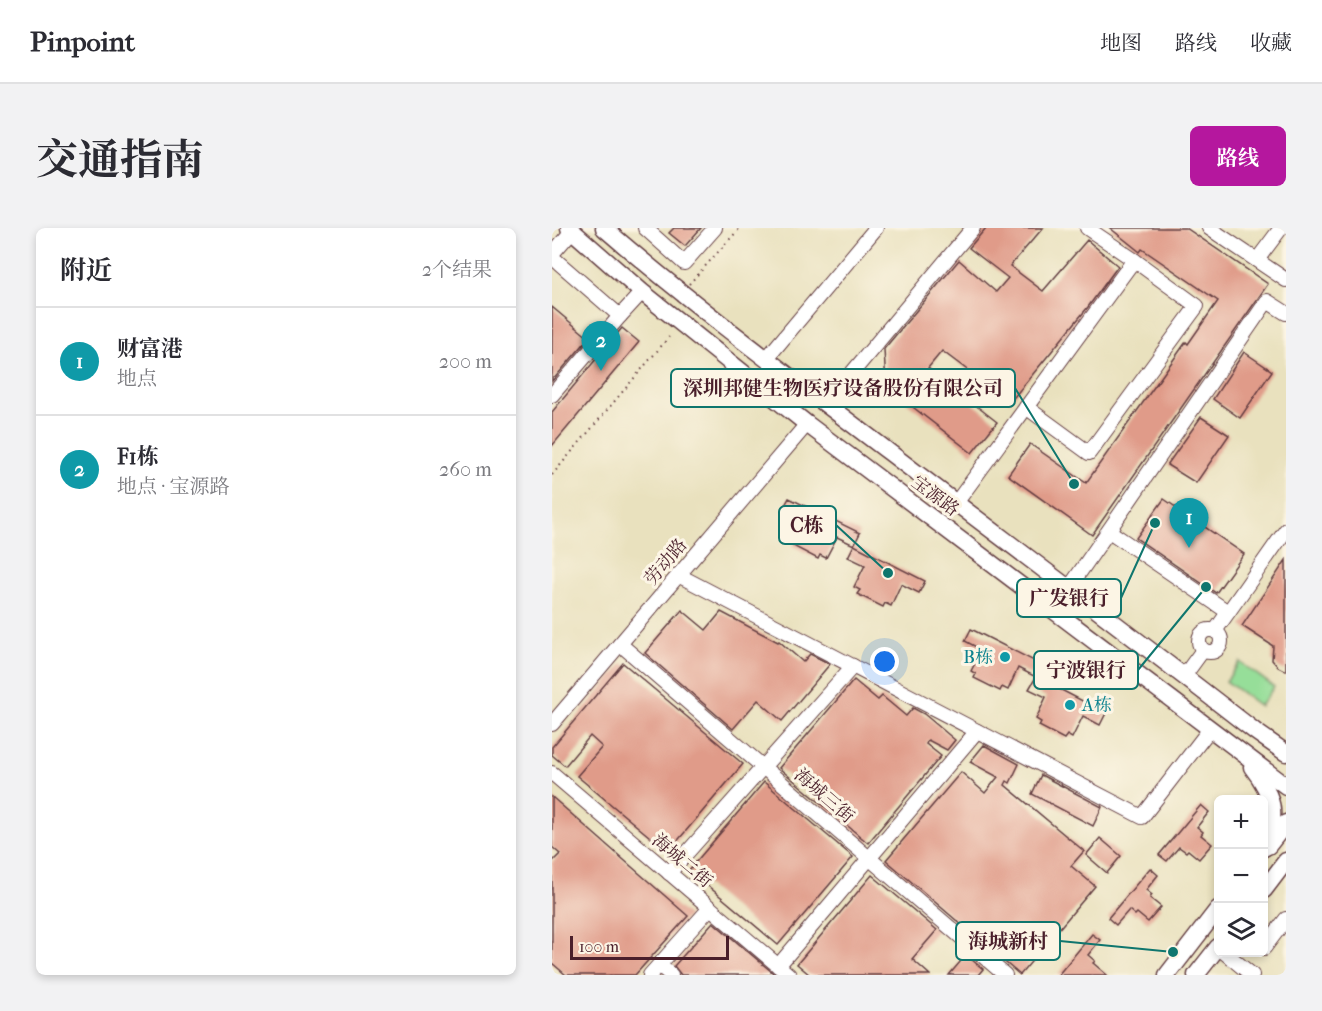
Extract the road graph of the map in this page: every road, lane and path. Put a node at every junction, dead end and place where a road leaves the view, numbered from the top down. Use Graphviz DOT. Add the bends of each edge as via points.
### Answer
graph roads {
  1 [pos="604,228"];
  2 [pos="645,228"];
  3 [pos="667,228"];
  4 [pos="715,228"];
  5 [pos="740,228"];
  6 [pos="876,228"];
  7 [pos="973,228"];
  8 [pos="1087,228"];
  9 [pos="1209,228"];
  10 [pos="1281,228"];
  11 [pos="570,229"];
  12 [pos="657,239"];
  13 [pos="552,256"];
  14 [pos="1134,260"];
  15 [pos="1257,261"];
  16 [pos="1286,280"];
  17 [pos="642,292"];
  18 [pos="682,292"];
  19 [pos="1286,314"];
  20 [pos="620,316"];
  21 [pos="669,337"];
  22 [pos="767,358"];
  23 [pos="552,395"];
  24 [pos="826,404"];
  25 [pos="1026,407"];
  26 [pos="807,424"];
  27 [pos="552,475"];
  28 [pos="956,503"];
  29 [pos="1286,530"];
  30 [pos="1109,531"];
  31 [pos="678,575"];
  32 [pos="1070,588"];
  33 [pos="1228,612"];
  34 [pos="620,644"];
  35 [pos="853,666"];
  36 [pos="1170,666"];
  37 [pos="1184,676"];
  38 [pos="1154,686"];
  39 [pos="552,724"];
  40 [pos="1210,729"];
  41 [pos="977,731"];
  42 [pos="1256,732"];
  43 [pos="1286,742"];
  44 [pos="1241,752"];
  45 [pos="1286,753"];
  46 [pos="763,767"];
  47 [pos="552,773"];
  48 [pos="1286,786"];
  49 [pos="1286,823"];
  50 [pos="1263,849"];
  51 [pos="1264,849"];
  52 [pos="869,858"];
  53 [pos="1286,861"];
  54 [pos="1286,868"];
  55 [pos="669,873"];
  56 [pos="1268,884"];
  57 [pos="1268,884"];
  58 [pos="710,908"];
  59 [pos="1214,914"];
  60 [pos="1286,919"];
  61 [pos="1268,943"];
  62 [pos="1214,953"];
  63 [pos="1230,957"];
  64 [pos="655,970"];
  65 [pos="783,971"];
  66 [pos="671,975"];
  67 [pos="1005,975"];
  68 [pos="1167,975"];
  69 [pos="1196,975"];
  70 [pos="1252,975"];
  1 -- 18 [label="main road, 宝源路"];
  2 -- 12 [label="street"];
  3 -- 12 [label="street"];
  4 -- 12 [label="street" via="684,263"];
  5 -- 18 [label="path"];
  6 -- 22 [label="street"];
  7 -- 24 [label="street"];
  8 -- 14 [label="street"];
  9 -- 15 [label="street"];
  10 -- 15 [label="street"];
  11 -- 13 [label="street"];
  11 -- 17 [label="main road, 宝源路"];
  13 -- 20 [label="street"];
  14 -- 25 [label="street"];
  14 -- 25 [label="street" via="1197,306 1096,444 1089,453"];
  15 -- 16 [label="street"];
  17 -- 20 [label="street"];
  17 -- 26 [label="main road, 宝源路"];
  18 -- 22 [label="main road, 宝源路"];
  19 -- 30 [label="street" via="1267,301"];
  20 -- 23 [label="street"];
  21 -- 27 [label="path"];
  22 -- 24 [label="main road, 宝源路"];
  24 -- 28 [label="main road, 宝源路"];
  25 -- 28 [label="street"];
  26 -- 31 [label="street, 劳动路"];
  26 -- 38 [label="main road, 宝源路"];
  28 -- 32 [label="main road, 宝源路"];
  29 -- 33 [label="street"];
  30 -- 32 [label="street"];
  30 -- 33 [label="street"];
  31 -- 34 [label="street, 劳动路"];
  31 -- 35 [label="street"];
  32 -- 36 [label="main road, 宝源路"];
  33 -- 37 [label="street" via="1215,631 1221,640 1220,647 1210,653 1203,650"];
  34 -- 39 [label="street, 劳动路"];
  34 -- 46 [label="street, 海城三街"];
  35 -- 41 [label="street"];
  35 -- 46 [label="street"];
  36 -- 37 [label="main road, 宝源路"];
  36 -- 38 [label="main road" via="1173,681 1166,687"];
  37 -- 42 [label="main road, 宝源路"];
  38 -- 40 [label="main road, 宝源路"];
  40 -- 41 [label="street" via="1142,817"];
  40 -- 44 [label="main road, 宝源路"];
  41 -- 52 [label="street"];
  42 -- 43 [label="main road"];
  42 -- 45 [label="main road, 宝源路"];
  44 -- 48 [label="main road, 宝源路"];
  44 -- 50 [label="main road" via="1268,790 1272,803 1273,817"];
  46 -- 52 [label="street, 海城三街"];
  46 -- 55 [label="street"];
  47 -- 55 [label="street, 海城二街"];
  49 -- 51 [label="main road"];
  52 -- 65 [label="street"];
  52 -- 67 [label="street, 海城三街"];
  53 -- 56 [label="main road"];
  54 -- 57 [label="main road"];
  55 -- 58 [label="street, 海城二街"];
  58 -- 64 [label="street"];
  58 -- 65 [label="street, 海城二街"];
  59 -- 68 [label="main road"];
  60 -- 61 [label="street"];
  62 -- 69 [label="main road"];
  63 -- 70 [label="street"];
  64 -- 66 [label="street"];
}
